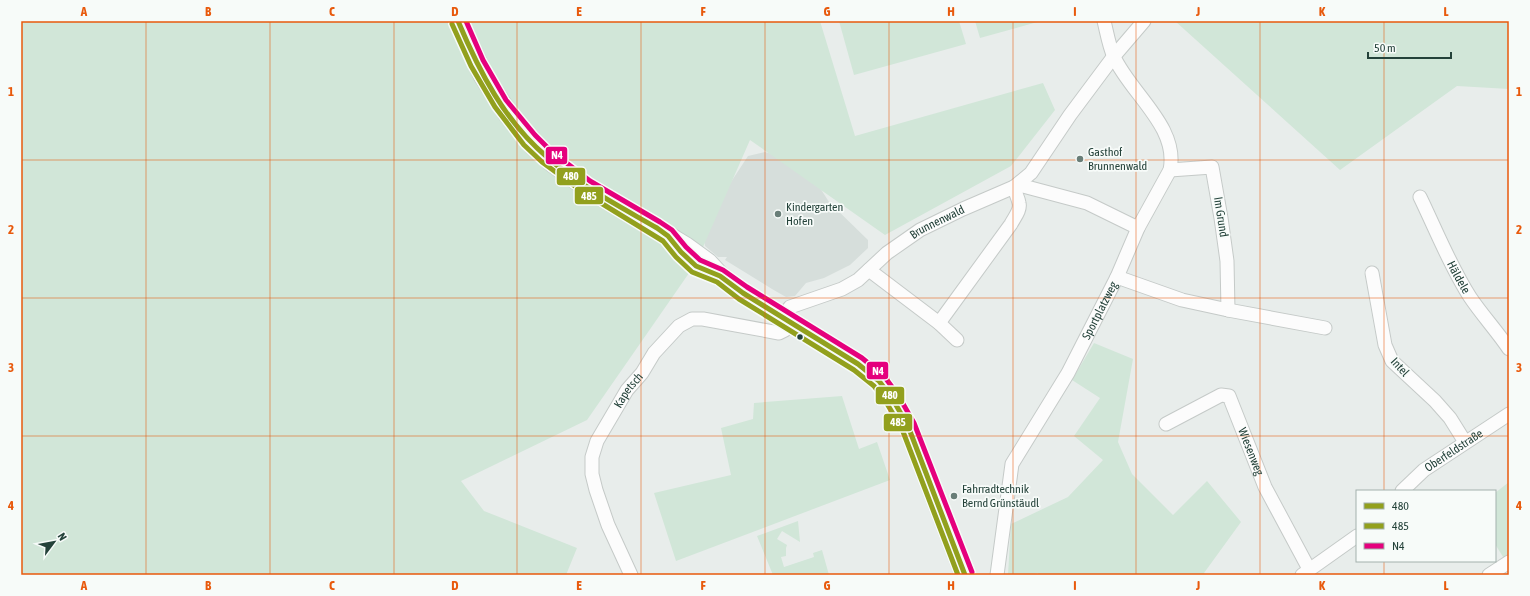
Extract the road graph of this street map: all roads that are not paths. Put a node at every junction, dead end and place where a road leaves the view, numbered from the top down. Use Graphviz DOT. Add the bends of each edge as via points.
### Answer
graph roads {
  1 [pos="458,21"];
  2 [pos="1104,21"];
  3 [pos="1144,21"];
  4 [pos="1114,56"];
  5 [pos="1170,170"];
  6 [pos="1014,187"];
  7 [pos="1420,197"];
  8 [pos="1138,228"];
  9 [pos="869,270"];
  10 [pos="1372,273"];
  11 [pos="1117,277"];
  12 [pos="1228,310"];
  13 [pos="786,320"];
  14 [pos="939,323"];
  15 [pos="1325,328"];
  16 [pos="956,340"];
  17 [pos="1509,349"];
  18 [pos="1509,414"];
  19 [pos="1166,424"];
  20 [pos="1465,442"];
  21 [pos="1403,490"];
  22 [pos="1356,537"];
  23 [pos="1509,562"];
  24 [pos="1305,572"];
  25 [pos="631,575"];
  26 [pos="965,575"];
  27 [pos="997,575"];
  28 [pos="1489,575"];
  1 -- 13 [label="main road" via="484,75 508,114 534,146 568,174 668,236 696,266 720,276"];
  2 -- 4 [label="street, Sportplatzweg"];
  3 -- 4 [label="street"];
  4 -- 5 [label="street, Sportplatzweg" via="1132,86 1163,127 1170,143"];
  4 -- 6 [label="street, Brunnenwald" via="1031,173"];
  5 -- 8 [label="street, Sportplatzweg"];
  5 -- 12 [label="street, Im Grund" via="1212,167 1227,261"];
  6 -- 8 [label="street, Brunnenwald" via="1023,186 1086,202"];
  6 -- 9 [label="street, Brunnenwald" via="920,230 887,253"];
  6 -- 14 [label="street" via="1020,204 1011,224"];
  7 -- 17 [label="street, Häldele" via="1470,297"];
  8 -- 11 [label="street, Sportplatzweg"];
  9 -- 13 [label="street, Brunnenwald" via="842,289 790,307"];
  9 -- 14 [label="street"];
  10 -- 20 [label="street, Intel" via="1385,345 1392,361 1435,401 1450,418"];
  11 -- 12 [label="street" via="1182,300"];
  11 -- 27 [label="street, Sportplatzweg" via="1062,383 1012,464"];
  12 -- 15 [label="street"];
  13 -- 25 [label="street, Kapetsch" via="785,330 779,334 703,319 685,322 654,353 642,373 627,390 597,441 592,457 592,469 608,525"];
  13 -- 26 [label="main road" via="858,364 879,381 892,398 908,426"];
  14 -- 16 [label="street"];
  18 -- 20 [label="street, Oberfeldstraße"];
  19 -- 24 [label="street, Wiesenweg" via="1222,395 1229,396 1265,487"];
  20 -- 21 [label="street, Oberfeldstraße" via="1424,470"];
  22 -- 24 [label="street"];
  23 -- 28 [label="street"];
}
